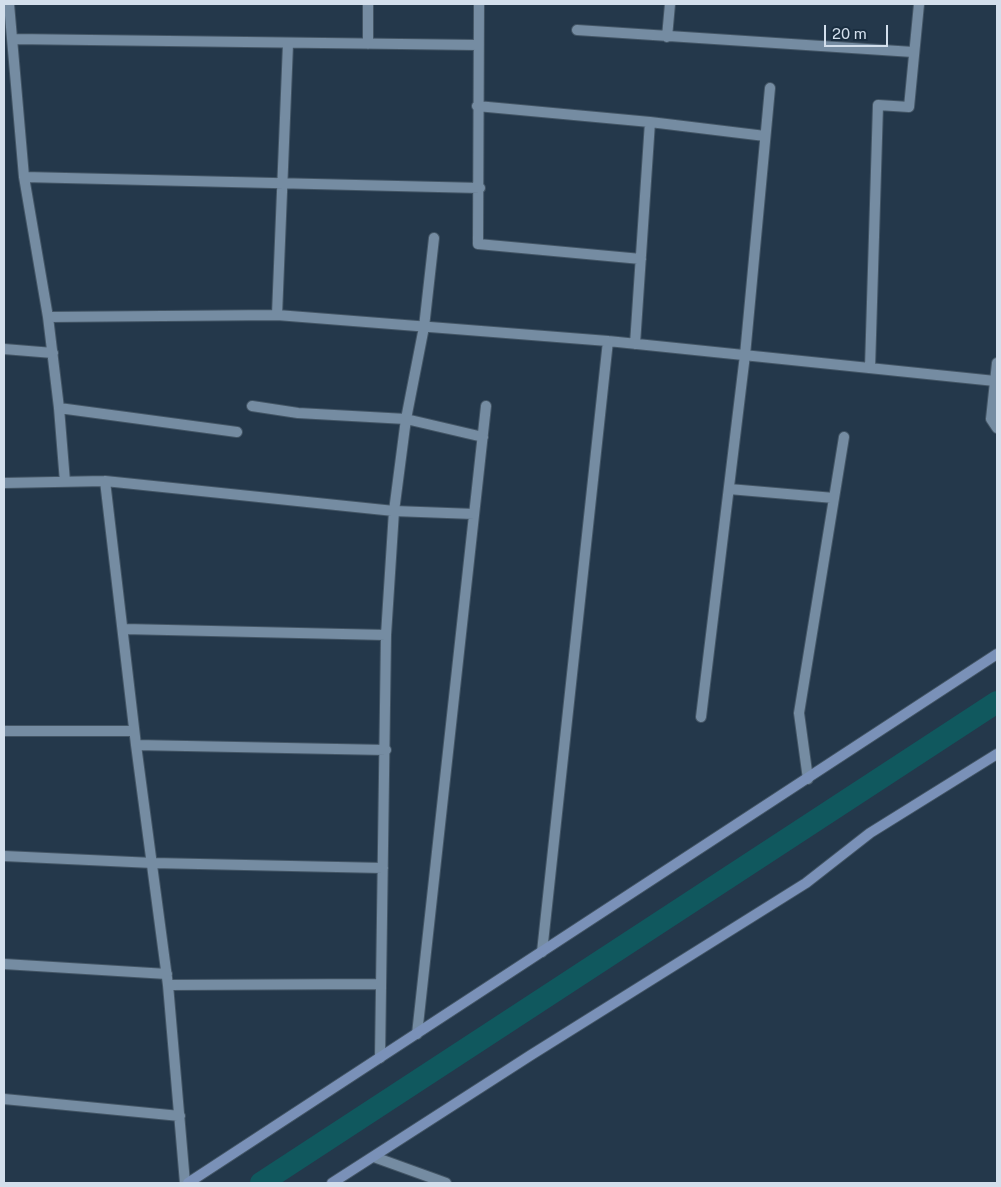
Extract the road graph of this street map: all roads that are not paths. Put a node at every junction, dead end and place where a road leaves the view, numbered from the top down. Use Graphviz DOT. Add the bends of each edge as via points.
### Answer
graph roads {
  1 [pos="8,4"];
  2 [pos="368,4"];
  3 [pos="479,4"];
  4 [pos="670,4"];
  5 [pos="919,4"];
  6 [pos="578,30"];
  7 [pos="667,37"];
  8 [pos="13,39"];
  9 [pos="288,44"];
  10 [pos="368,44"];
  11 [pos="478,45"];
  12 [pos="913,52"];
  13 [pos="770,88"];
  14 [pos="477,106"];
  15 [pos="650,122"];
  16 [pos="766,136"];
  17 [pos="24,177"];
  18 [pos="282,183"];
  19 [pos="480,188"];
  20 [pos="434,238"];
  21 [pos="641,259"];
  22 [pos="277,315"];
  23 [pos="48,316"];
  24 [pos="424,327"];
  25 [pos="608,341"];
  26 [pos="635,344"];
  27 [pos="4,349"];
  28 [pos="53,353"];
  29 [pos="745,355"];
  30 [pos="997,363"];
  31 [pos="870,368"];
  32 [pos="995,381"];
  33 [pos="252,406"];
  34 [pos="486,406"];
  35 [pos="59,408"];
  36 [pos="406,419"];
  37 [pos="997,428"];
  38 [pos="237,432"];
  39 [pos="483,437"];
  40 [pos="844,437"];
  41 [pos="105,481"];
  42 [pos="65,482"];
  43 [pos="4,483"];
  44 [pos="729,489"];
  45 [pos="834,498"];
  46 [pos="394,511"];
  47 [pos="474,514"];
  48 [pos="124,628"];
  49 [pos="386,635"];
  50 [pos="997,654"];
  51 [pos="701,717"];
  52 [pos="4,731"];
  53 [pos="134,731"];
  54 [pos="136,745"];
  55 [pos="386,750"];
  56 [pos="997,754"];
  57 [pos="808,780"];
  58 [pos="4,856"];
  59 [pos="153,863"];
  60 [pos="383,868"];
  61 [pos="542,952"];
  62 [pos="4,964"];
  63 [pos="168,979"];
  64 [pos="381,984"];
  65 [pos="417,1034"];
  66 [pos="380,1058"];
  67 [pos="4,1099"];
  68 [pos="180,1116"];
  69 [pos="374,1157"];
  70 [pos="187,1183"];
  71 [pos="332,1183"];
  72 [pos="446,1183"];
  1 -- 8 [label="street"];
  2 -- 10 [label="street"];
  3 -- 11 [label="street"];
  4 -- 7 [label="street"];
  5 -- 12 [label="street"];
  6 -- 7 [label="street"];
  7 -- 12 [label="street"];
  8 -- 9 [label="street"];
  8 -- 17 [label="street"];
  9 -- 10 [label="street"];
  9 -- 18 [label="street"];
  10 -- 11 [label="street"];
  11 -- 14 [label="street"];
  12 -- 31 [label="street" via="909,107 878,105"];
  13 -- 16 [label="street"];
  14 -- 15 [label="street"];
  14 -- 19 [label="street"];
  15 -- 16 [label="street"];
  15 -- 21 [label="street"];
  16 -- 29 [label="street"];
  17 -- 18 [label="street"];
  17 -- 23 [label="street"];
  18 -- 19 [label="street"];
  18 -- 22 [label="street"];
  19 -- 21 [label="street" via="478,244"];
  20 -- 24 [label="street"];
  21 -- 26 [label="street"];
  22 -- 23 [label="street"];
  22 -- 24 [label="street"];
  23 -- 28 [label="street"];
  24 -- 25 [label="street"];
  24 -- 36 [label="street"];
  25 -- 26 [label="street"];
  25 -- 61 [label="street"];
  26 -- 29 [label="street"];
  27 -- 28 [label="street"];
  28 -- 35 [label="street"];
  29 -- 31 [label="street"];
  29 -- 44 [label="street"];
  30 -- 32 [label="street"];
  31 -- 32 [label="street"];
  32 -- 37 [label="street" via="991,419"];
  33 -- 36 [label="street" via="298,414"];
  34 -- 39 [label="street"];
  35 -- 38 [label="street"];
  35 -- 42 [label="street"];
  36 -- 39 [label="street"];
  36 -- 46 [label="street"];
  39 -- 47 [label="street"];
  40 -- 45 [label="street"];
  41 -- 42 [label="street"];
  41 -- 46 [label="street"];
  41 -- 48 [label="street"];
  42 -- 43 [label="street"];
  44 -- 45 [label="street"];
  44 -- 51 [label="street"];
  45 -- 57 [label="street" via="799,713"];
  46 -- 47 [label="street"];
  46 -- 49 [label="street"];
  47 -- 65 [label="street"];
  48 -- 49 [label="street"];
  48 -- 53 [label="street"];
  49 -- 55 [label="street"];
  50 -- 57 [label="street"];
  52 -- 53 [label="street"];
  53 -- 54 [label="street"];
  54 -- 55 [label="street"];
  54 -- 59 [label="street"];
  55 -- 60 [label="street"];
  56 -- 69 [label="street" via="870,833 806,883"];
  57 -- 61 [label="street"];
  58 -- 59 [label="street"];
  59 -- 60 [label="street"];
  59 -- 63 [label="street"];
  60 -- 64 [label="street"];
  61 -- 65 [label="street"];
  62 -- 63 [label="street"];
  63 -- 64 [label="street"];
  63 -- 68 [label="street"];
  64 -- 66 [label="street"];
  65 -- 66 [label="street"];
  66 -- 70 [label="street"];
  67 -- 68 [label="street"];
  68 -- 70 [label="street"];
  69 -- 71 [label="street"];
  69 -- 72 [label="street"];
}
